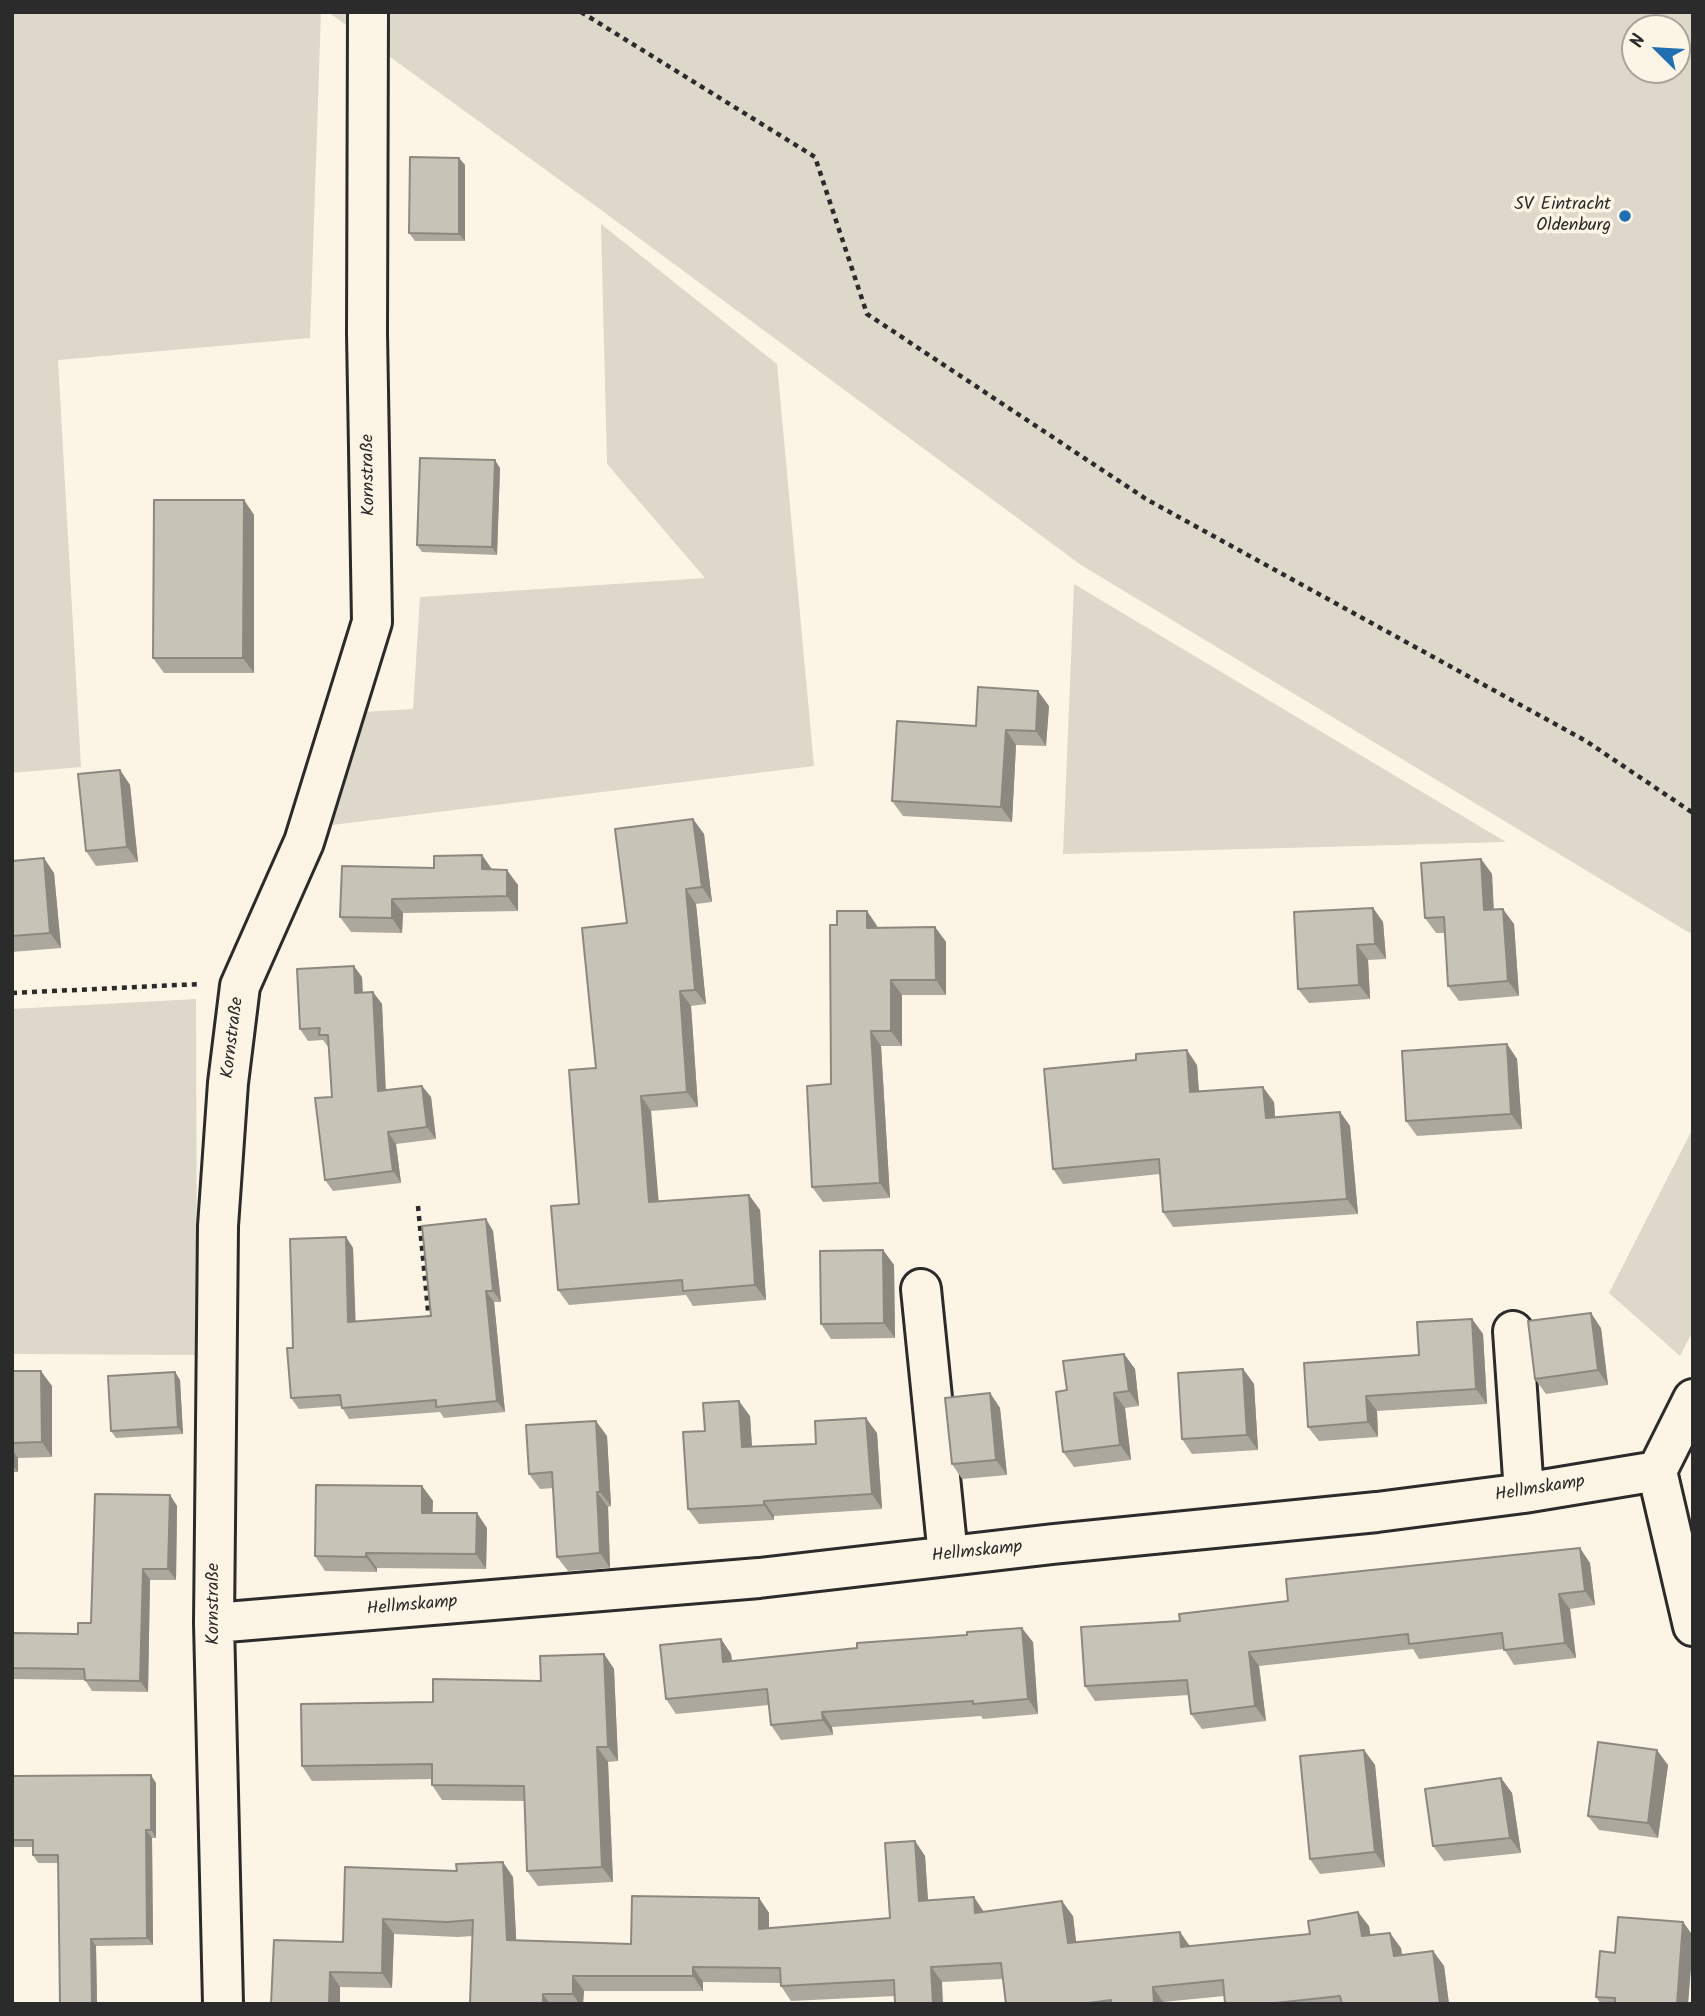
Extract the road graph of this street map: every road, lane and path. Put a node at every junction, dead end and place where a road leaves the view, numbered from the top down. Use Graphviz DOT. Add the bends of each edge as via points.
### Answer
graph roads {
  1 [pos="368,12"];
  2 [pos="581,12"];
  3 [pos="1693,813"];
  4 [pos="240,986"];
  5 [pos="12,993"];
  6 [pos="418,1206"];
  7 [pos="921,1289"];
  8 [pos="430,1324"];
  9 [pos="1513,1331"];
  10 [pos="1693,1399"];
  11 [pos="1657,1471"];
  12 [pos="1524,1493"];
  13 [pos="948,1556"];
  14 [pos="214,1623"];
  15 [pos="1693,1626"];
  16 [pos="223,2004"];
  1 -- 4 [label="street, Kornstraße" via="372,622 304,842"];
  2 -- 3 [label="path" via="815,157 867,314 1146,499 1586,741"];
  4 -- 5 [label="path" via="214,983"];
  4 -- 14 [label="street, Kornstraße" via="218,1226"];
  6 -- 8 [label="path"];
  7 -- 13 [label="street"];
  9 -- 12 [label="street"];
  10 -- 11 [label="street"];
  11 -- 12 [label="street, Hellmskamp"];
  11 -- 15 [label="street"];
  12 -- 13 [label="street, Hellmskamp"];
  13 -- 14 [label="street, Hellmskamp" via="745,1579"];
  14 -- 16 [label="street, Kornstraße"];
}
